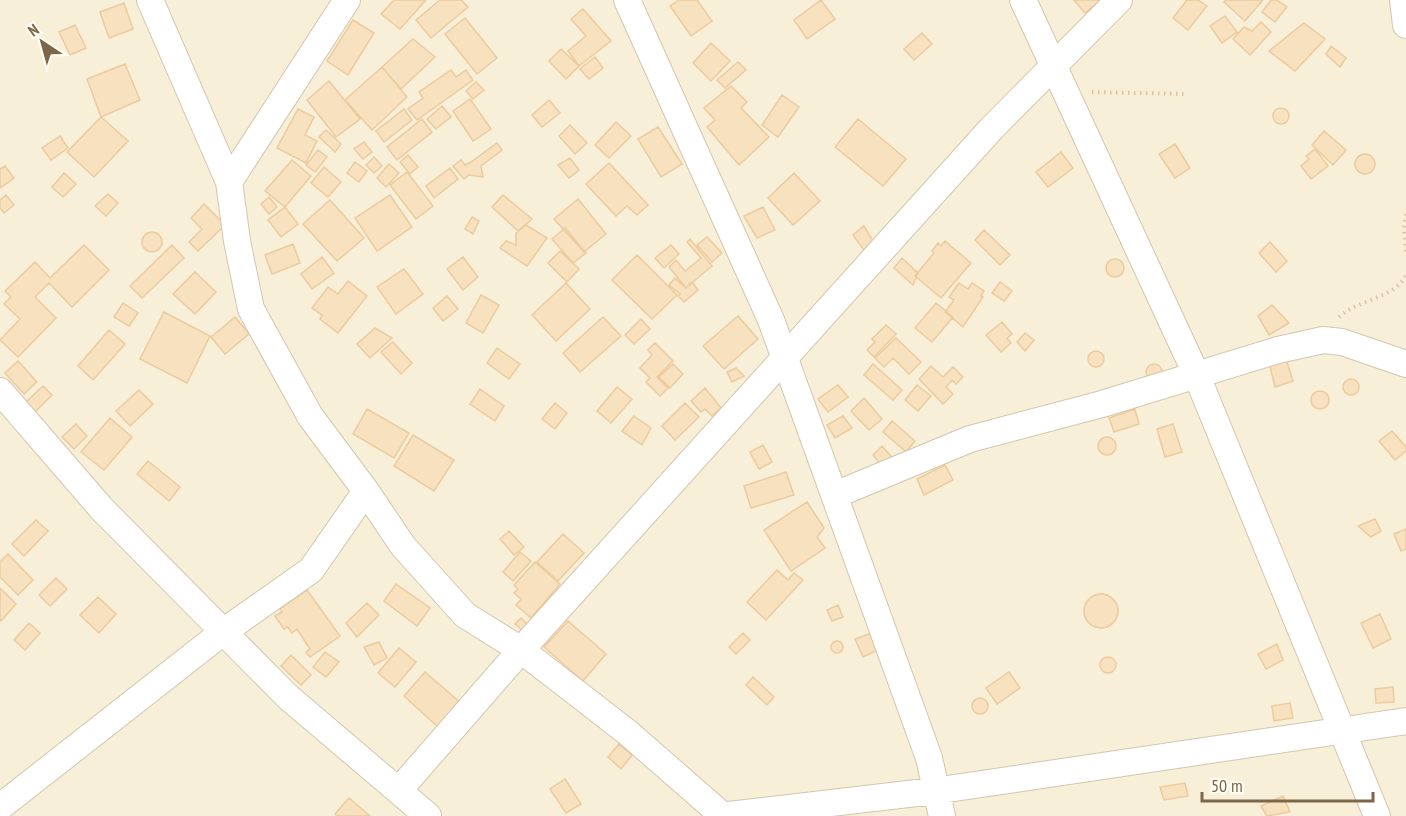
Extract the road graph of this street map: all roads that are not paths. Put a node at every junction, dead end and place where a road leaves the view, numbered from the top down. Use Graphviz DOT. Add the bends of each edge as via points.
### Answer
graph roads {
  1 [pos="150,0"];
  2 [pos="347,0"];
  3 [pos="627,0"];
  4 [pos="1023,0"];
  5 [pos="1119,0"];
  6 [pos="1403,0"];
  7 [pos="1406,25"];
  8 [pos="1053,68"];
  9 [pos="229,182"];
  10 [pos="784,359"];
  11 [pos="1406,364"];
  12 [pos="1197,376"];
  13 [pos="0,391"];
  14 [pos="366,490"];
  15 [pos="835,495"];
  16 [pos="223,632"];
  17 [pos="521,650"];
  18 [pos="1406,721"];
  19 [pos="1344,731"];
  20 [pos="400,789"];
  21 [pos="934,791"];
  22 [pos="0,807"];
  23 [pos="786,812"];
  24 [pos="429,816"];
  25 [pos="721,816"];
  26 [pos="942,816"];
  27 [pos="1377,816"];
  1 -- 9 [label="street"];
  2 -- 9 [label="street"];
  3 -- 10 [label="street" via="771,320"];
  4 -- 8 [label="street"];
  5 -- 8 [label="street"];
  6 -- 7 [label="street"];
  8 -- 10 [label="street" via="990,129"];
  8 -- 12 [label="street"];
  9 -- 14 [label="street" via="251,309 310,416"];
  10 -- 15 [label="street"];
  10 -- 17 [label="street"];
  11 -- 12 [label="street" via="1342,342 1323,340"];
  12 -- 15 [label="street" via="970,439"];
  12 -- 19 [label="street"];
  13 -- 16 [label="street" via="93,499"];
  14 -- 16 [label="street" via="311,570"];
  14 -- 17 [label="street" via="403,546 465,615"];
  15 -- 21 [label="street" via="929,758"];
  16 -- 20 [label="street" via="288,697"];
  16 -- 22 [label="street"];
  17 -- 20 [label="street"];
  17 -- 25 [label="street" via="627,732"];
  18 -- 19 [label="street"];
  19 -- 21 [label="street"];
  19 -- 27 [label="street"];
  20 -- 24 [label="street"];
  21 -- 23 [label="street"];
  21 -- 26 [label="street"];
  23 -- 25 [label="street"];
}
